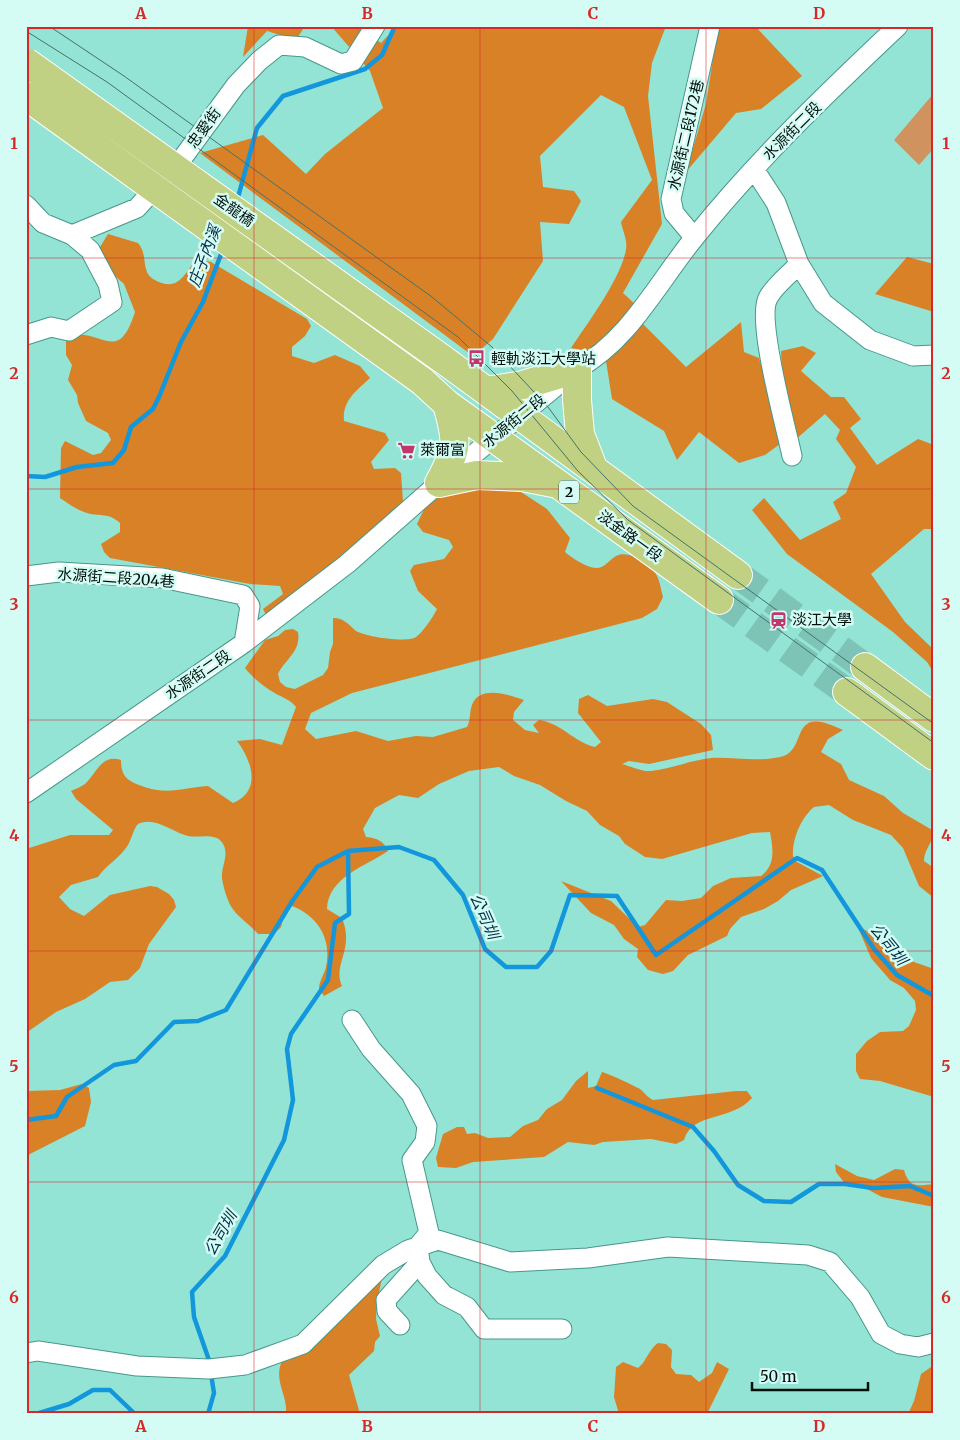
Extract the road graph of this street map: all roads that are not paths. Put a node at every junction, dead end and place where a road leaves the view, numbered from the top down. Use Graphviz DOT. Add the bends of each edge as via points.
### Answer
graph roads {
  1 [pos="375,26"];
  2 [pos="710,26"];
  3 [pos="898,26"];
  4 [pos="26,62"];
  5 [pos="26,96"];
  6 [pos="754,169"];
  7 [pos="26,205"];
  8 [pos="72,235"];
  9 [pos="694,237"];
  10 [pos="799,264"];
  11 [pos="26,335"];
  12 [pos="934,355"];
  13 [pos="577,369"];
  14 [pos="422,381"];
  15 [pos="486,392"];
  16 [pos="447,404"];
  17 [pos="522,415"];
  18 [pos="495,436"];
  19 [pos="792,456"];
  20 [pos="593,468"];
  21 [pos="439,483"];
  22 [pos="558,484"];
  23 [pos="738,575"];
  24 [pos="26,576"];
  25 [pos="719,600"];
  26 [pos="244,643"];
  27 [pos="865,667"];
  28 [pos="846,692"];
  29 [pos="934,718"];
  30 [pos="934,756"];
  31 [pos="26,793"];
  32 [pos="352,1020"];
  33 [pos="419,1254"];
  34 [pos="400,1326"];
  35 [pos="562,1329"];
  36 [pos="934,1343"];
  37 [pos="26,1352"];
  1 -- 8 [label="street, 忠愛街" via="353,61 341,64 305,47 279,45 236,84 184,156 137,208"];
  2 -- 9 [label="street, 水源街二段172巷" via="671,199 674,213"];
  3 -- 6 [label="street, 水源街二段"];
  4 -- 15 [label="main road, 金龍橋 / 2, bridge"];
  5 -- 14 [label="main road, 金龍橋 / 2, bridge"];
  6 -- 9 [label="street, 水源街二段"];
  6 -- 10 [label="street" via="776,202"];
  7 -- 8 [label="street" via="43,222"];
  8 -- 11 [label="street" via="90,250 108,284 112,302 69,331 51,327"];
  9 -- 13 [label="street, 水源街二段" via="647,304 596,358"];
  10 -- 12 [label="street" via="823,304 870,340 913,356"];
  10 -- 19 [label="street" via="767,298 764,314"];
  13 -- 15 [label="main road"];
  13 -- 17 [label="street, 水源街二段"];
  13 -- 20 [label="main road" via="580,434"];
  14 -- 16 [label="main road, 淡金路一段 / 2"];
  15 -- 17 [label="main road, 2"];
  16 -- 18 [label="main road, 淡金路一段 / 2"];
  16 -- 21 [label="main road" via="454,427 455,453"];
  17 -- 18 [label="street, 水源街二段"];
  17 -- 20 [label="main road, 2"];
  18 -- 21 [label="street, 水源街二段"];
  18 -- 22 [label="main road, 淡金路一段 / 2"];
  20 -- 23 [label="main road, 2"];
  21 -- 22 [label="main road" via="477,475 522,477"];
  21 -- 26 [label="street, 水源街二段" via="346,564"];
  22 -- 25 [label="main road, 淡金路一段 / 2"];
  24 -- 26 [label="street, 水源街二段204巷" via="59,572 162,578 243,595 250,606"];
  26 -- 31 [label="street, 水源街二段"];
  27 -- 29 [label="main road"];
  28 -- 30 [label="main road"];
  32 -- 33 [label="street" via="411,1094 427,1126 425,1142 412,1160 429,1233"];
  33 -- 34 [label="street" via="386,1300 388,1311"];
  33 -- 35 [label="street" via="427,1276 444,1295 467,1307 484,1329"];
  33 -- 36 [label="street" via="438,1240 510,1262 588,1258 668,1247 808,1255 830,1262 860,1297 881,1334 918,1347"];
  33 -- 37 [label="street" via="384,1265 303,1344 245,1365 215,1369 138,1366"];
}
